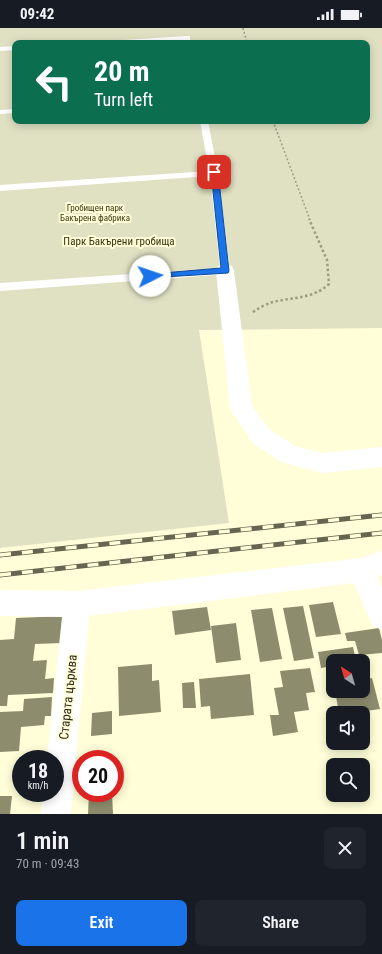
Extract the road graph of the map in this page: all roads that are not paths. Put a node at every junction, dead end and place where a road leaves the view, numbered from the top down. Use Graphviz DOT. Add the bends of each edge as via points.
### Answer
graph roads {
  1 [pos="185,28"];
  2 [pos="187,40"];
  3 [pos="12,48"];
  4 [pos="0,49"];
  5 [pos="12,111"];
  6 [pos="0,112"];
  7 [pos="205,124"];
  8 [pos="214,172"];
  9 [pos="0,188"];
  10 [pos="225,271"];
  11 [pos="0,287"];
  12 [pos="382,457"];
  13 [pos="372,566"];
  14 [pos="0,603"];
  15 [pos="77,604"];
  16 [pos="382,618"];
  17 [pos="56,814"];
  1 -- 2 [label="lane"];
  3 -- 4 [label="lane"];
  5 -- 6 [label="lane"];
  7 -- 8 [label="lane"];
  8 -- 9 [label="lane"];
  8 -- 10 [label="lane"];
  10 -- 11 [label="lane"];
  10 -- 12 [label="street" via="241,409 261,436 289,455 323,463"];
  13 -- 15 [label="street"];
  13 -- 16 [label="street"];
  14 -- 15 [label="street"];
  15 -- 17 [label="street, Старата църква"];
}
